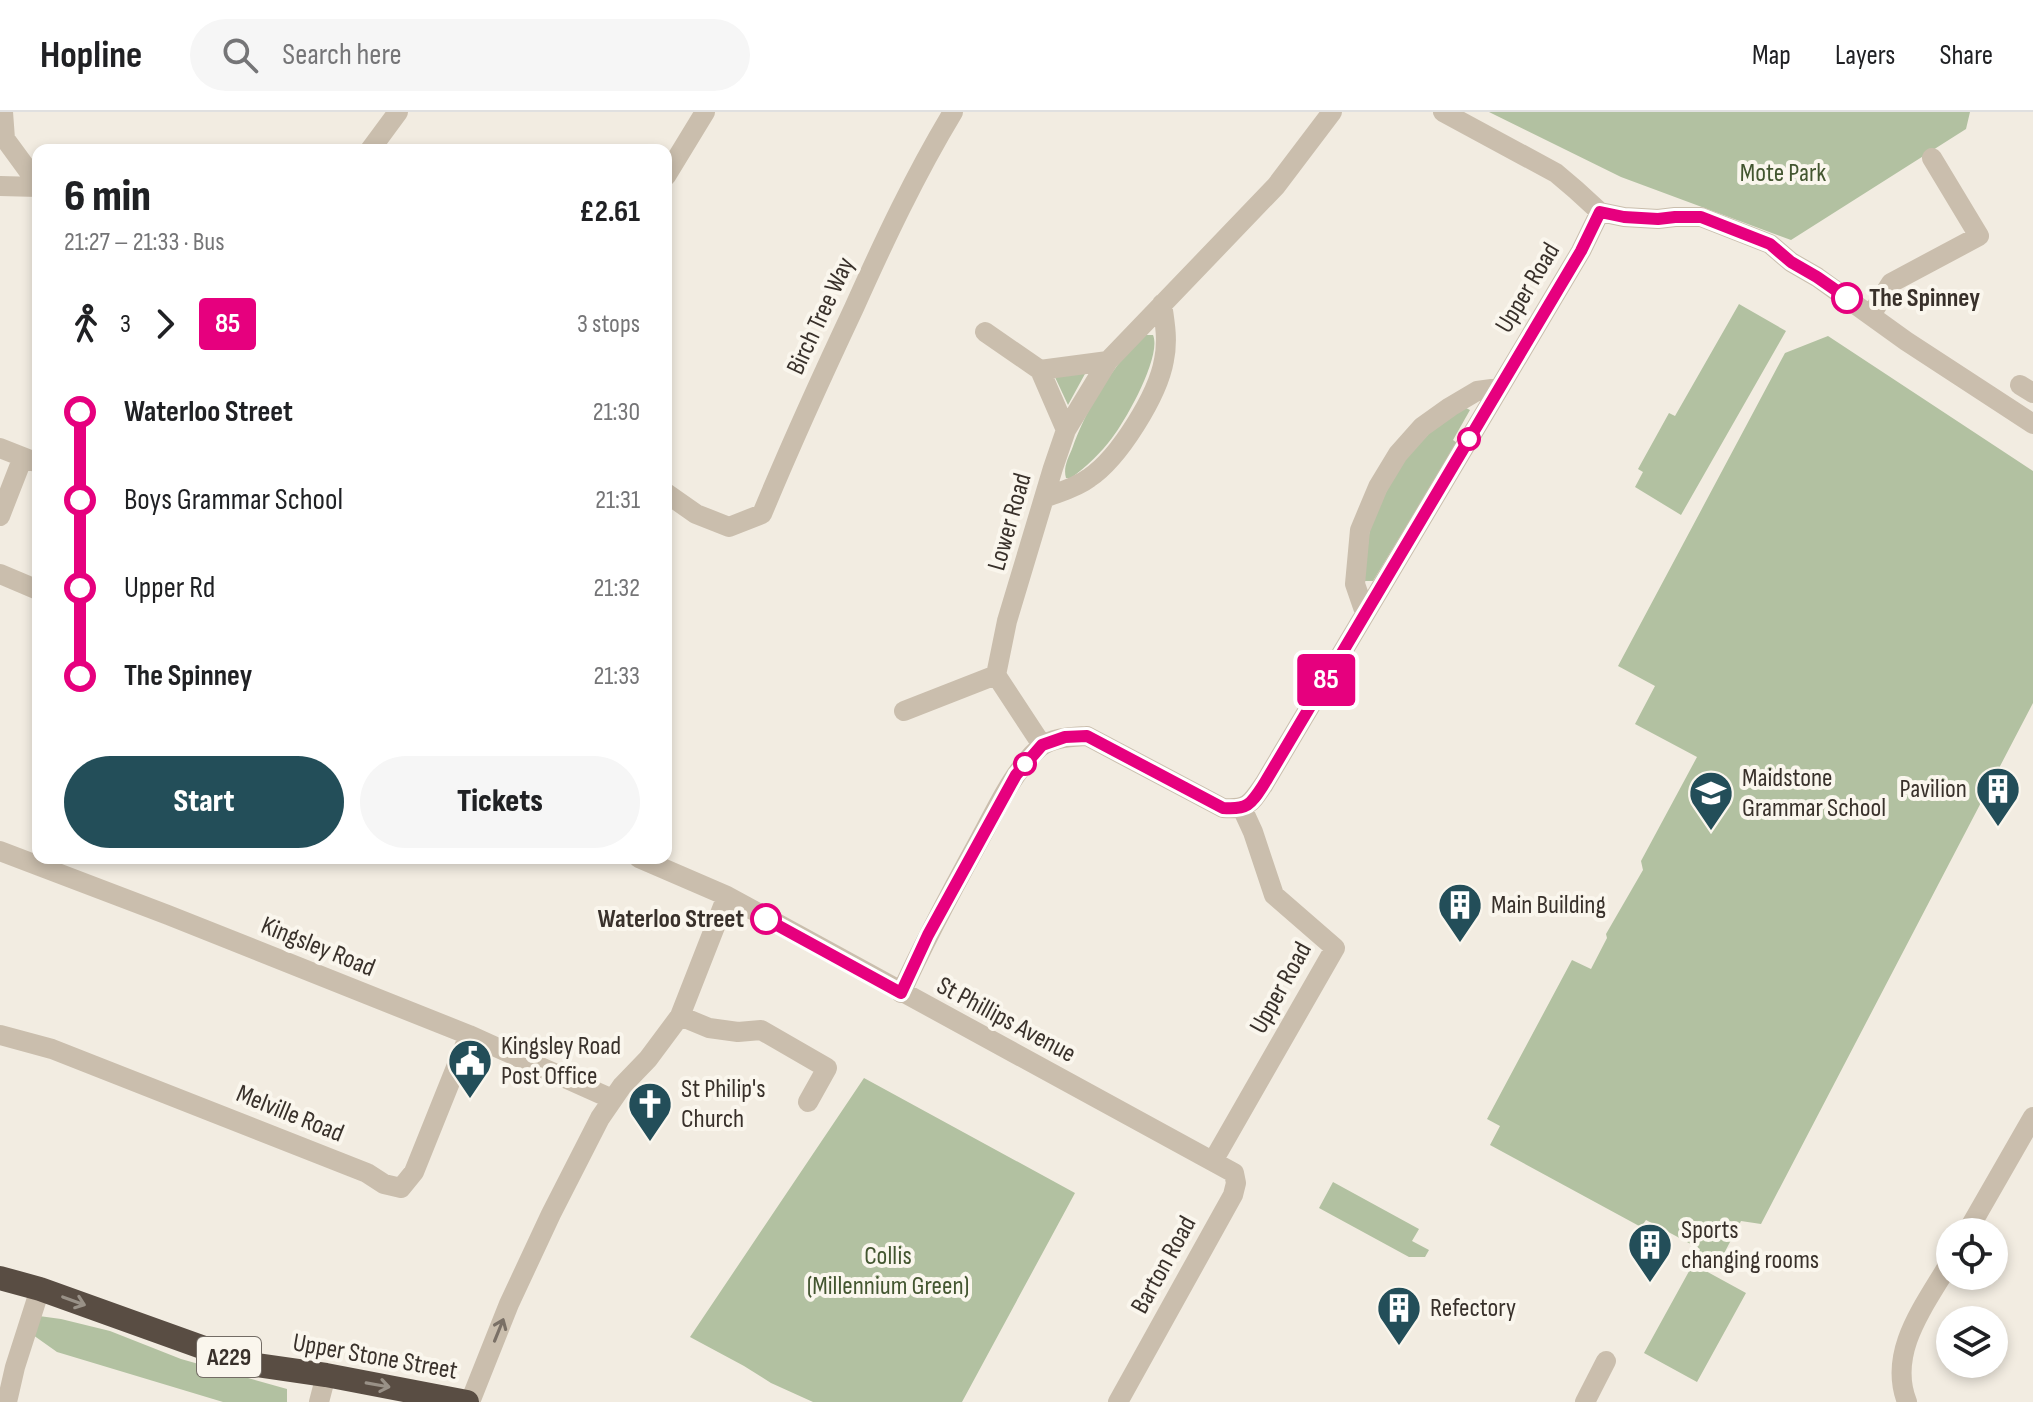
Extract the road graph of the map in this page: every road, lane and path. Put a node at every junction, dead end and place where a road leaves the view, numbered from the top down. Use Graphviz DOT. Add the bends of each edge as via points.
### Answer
graph roads {
  1 [pos="3,112"];
  2 [pos="398,112"];
  3 [pos="705,112"];
  4 [pos="953,112"];
  5 [pos="1332,112"];
  6 [pos="1443,112"];
  7 [pos="374,144"];
  8 [pos="1932,158"];
  9 [pos="672,166"];
  10 [pos="32,177"];
  11 [pos="32,185"];
  12 [pos="0,186"];
  13 [pos="1600,212"];
  14 [pos="1162,304"];
  15 [pos="1871,315"];
  16 [pos="985,332"];
  17 [pos="1108,361"];
  18 [pos="1040,370"];
  19 [pos="1499,388"];
  20 [pos="2033,424"];
  21 [pos="1066,430"];
  22 [pos="0,448"];
  23 [pos="30,460"];
  24 [pos="672,497"];
  25 [pos="1044,498"];
  26 [pos="0,516"];
  27 [pos="0,574"];
  28 [pos="32,587"];
  29 [pos="1365,613"];
  30 [pos="996,675"];
  31 [pos="904,711"];
  32 [pos="1042,745"];
  33 [pos="1242,808"];
  34 [pos="0,851"];
  35 [pos="32,863"];
  36 [pos="34,864"];
  37 [pos="653,864"];
  38 [pos="730,898"];
  39 [pos="901,993"];
  40 [pos="680,1016"];
  41 [pos="0,1035"];
  42 [pos="469,1035"];
  43 [pos="612,1099"];
  44 [pos="808,1102"];
  45 [pos="2033,1117"];
  46 [pos="1213,1161"];
  47 [pos="1975,1218"];
  48 [pos="0,1278"];
  49 [pos="1936,1286"];
  50 [pos="40,1289"];
  51 [pos="1606,1361"];
  52 [pos="326,1375"];
  53 [pos="11,1401"];
  54 [pos="319,1402"];
  55 [pos="468,1402"];
  56 [pos="1118,1402"];
  57 [pos="1585,1402"];
  58 [pos="1907,1402"];
  1 -- 10 [label="street" via="5,139"];
  2 -- 7 [label="street"];
  3 -- 9 [label="street"];
  4 -- 24 [label="street, Birch Tree Way" via="885,240 762,514 729,527"];
  5 -- 14 [label="street, Lower Road" via="1276,186"];
  6 -- 13 [label="street" via="1556,173"];
  8 -- 15 [label="street" via="1979,236 1891,283"];
  11 -- 12 [label="street"];
  13 -- 15 [label="street" via="1658,219 1701,217 1770,244"];
  13 -- 19 [label="street, Upper Road"];
  14 -- 17 [label="street, Lower Road"];
  14 -- 25 [label="street" via="1164,363 1141,415 1095,473"];
  15 -- 20 [label="street"];
  16 -- 18 [label="street"];
  17 -- 18 [label="street"];
  17 -- 21 [label="street, Lower Road"];
  18 -- 21 [label="street"];
  19 -- 29 [label="street, Upper Road"];
  19 -- 29 [label="street" via="1477,391 1422,427 1378,487 1360,530 1355,584"];
  21 -- 25 [label="street, Lower Road"];
  22 -- 23 [label="street"];
  23 -- 26 [label="street"];
  25 -- 30 [label="street, Lower Road"];
  27 -- 28 [label="street"];
  29 -- 33 [label="street, Upper Road" via="1264,784"];
  30 -- 31 [label="street"];
  30 -- 32 [label="street"];
  32 -- 33 [label="street" via="1087,736 1223,808"];
  32 -- 39 [label="street" via="1016,775"];
  33 -- 46 [label="street, Upper Road" via="1274,895 1335,948"];
  34 -- 35 [label="street, Kingsley Road"];
  36 -- 42 [label="street, Kingsley Road"];
  37 -- 38 [label="street, St Phillips Avenue"];
  38 -- 39 [label="street, St Phillips Avenue"];
  38 -- 40 [label="street"];
  39 -- 46 [label="street, St Phillips Avenue"];
  40 -- 43 [label="street"];
  40 -- 44 [label="street" via="709,1028 761,1030 827,1068"];
  41 -- 42 [label="street, Melville Road" via="52,1049 401,1188 414,1172"];
  42 -- 43 [label="street, Kingsley Road"];
  55 -- 43 [label="street, one-way" via="551,1214"];
  45 -- 47 [label="street"];
  46 -- 56 [label="street, Barton Road" via="1234,1173 1233,1195"];
  48 -- 50 [label="highway, Upper Stone Street / A229"];
  49 -- 58 [label="street" via="1904,1348 1902,1388"];
  50 -- 52 [label="highway, Upper Stone Street / A229, one-way" via="249,1364"];
  50 -- 53 [label="street" via="15,1367"];
  51 -- 57 [label="street"];
  52 -- 54 [label="street"];
  52 -- 55 [label="highway, Upper Stone Street / A229, one-way"];
}
